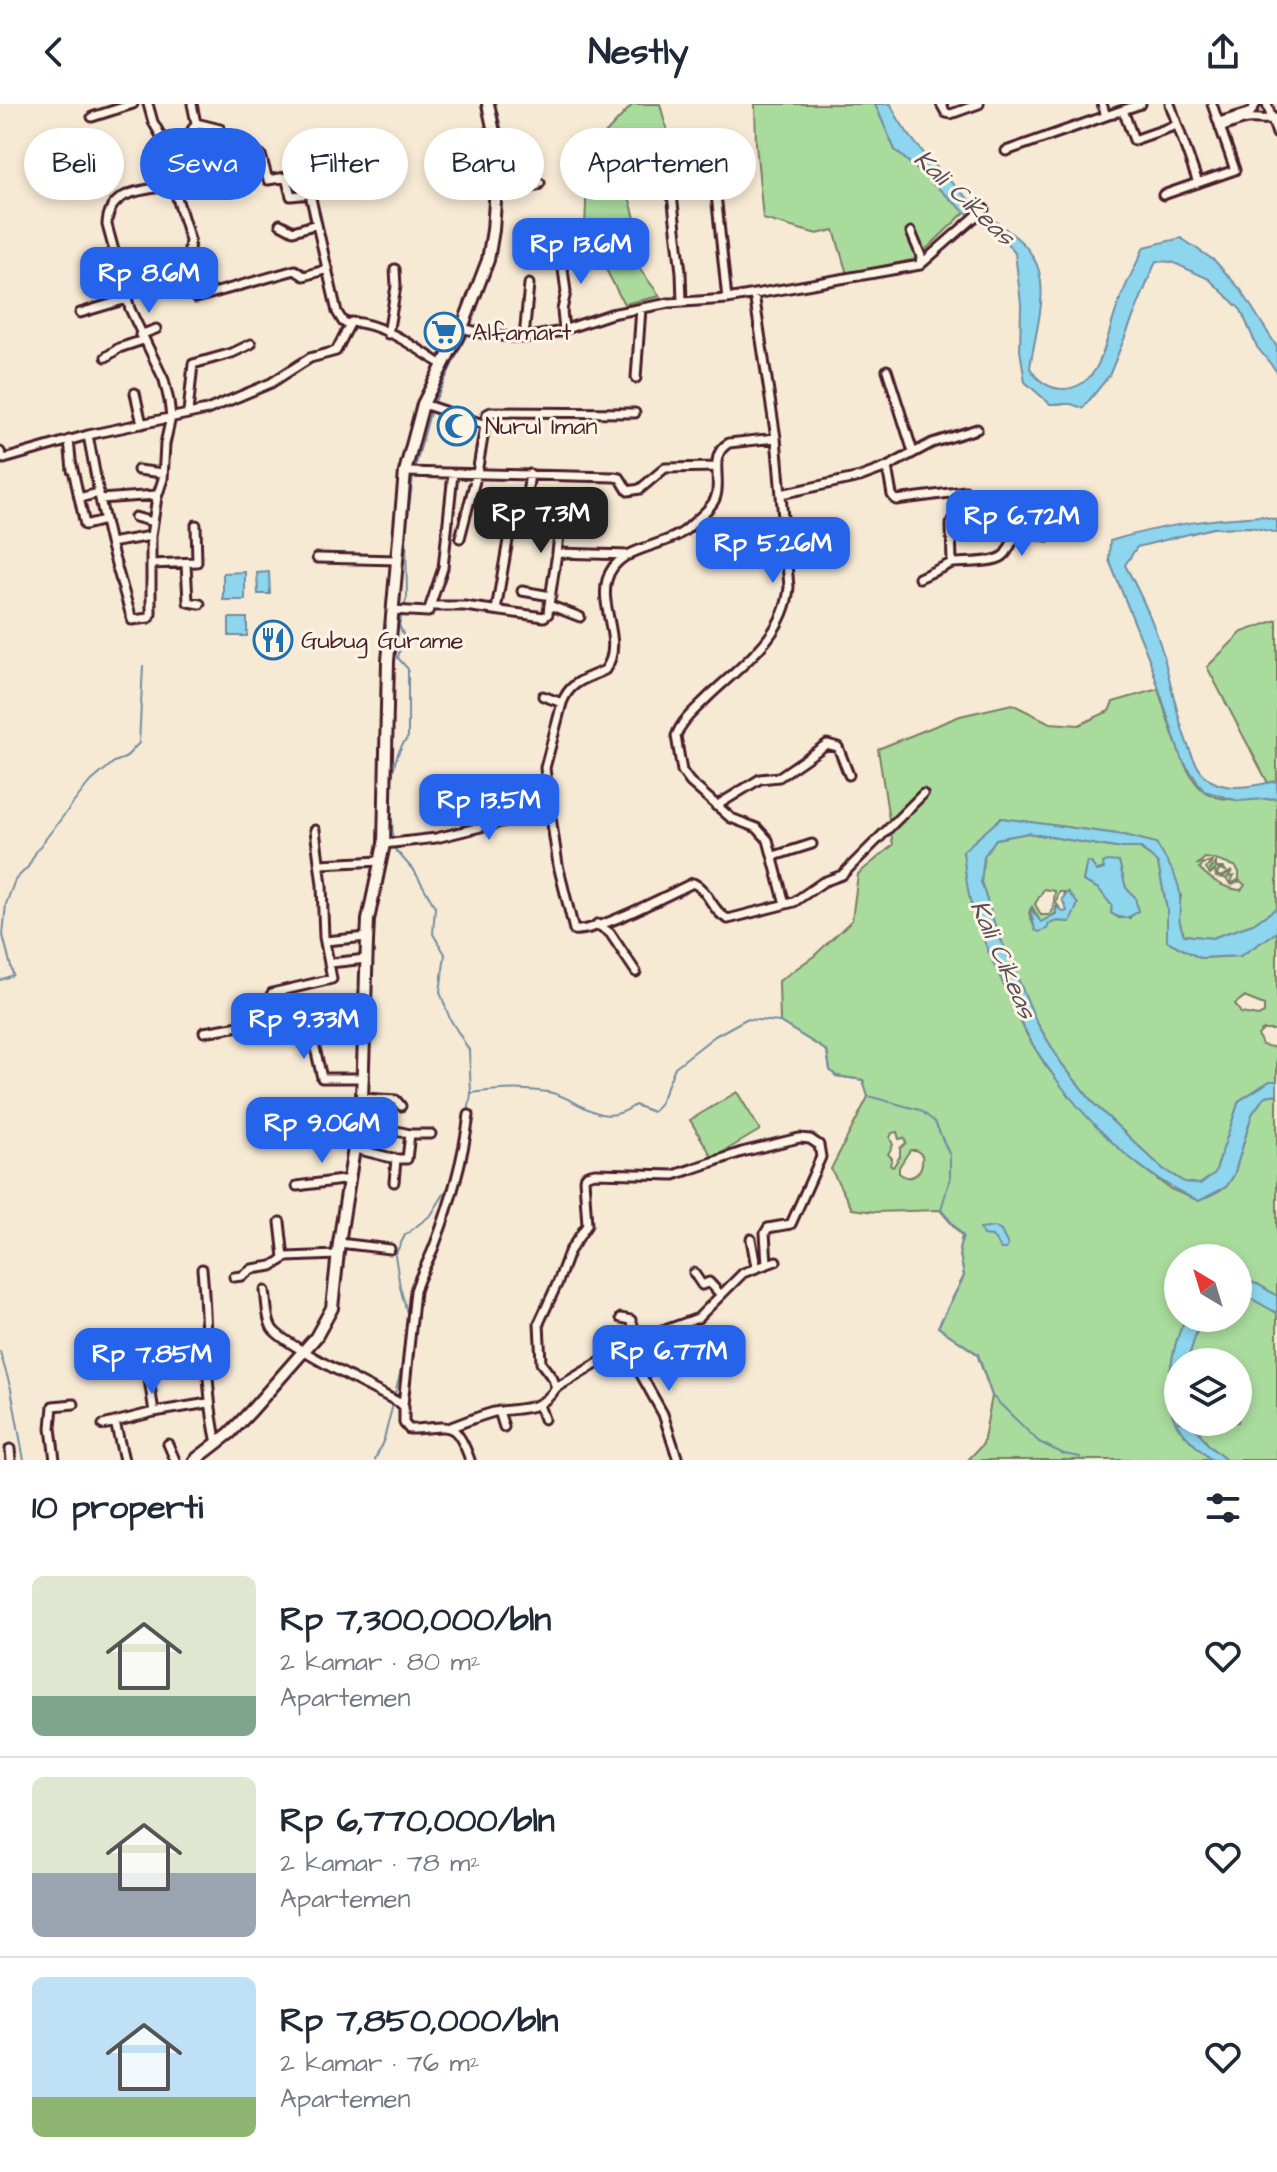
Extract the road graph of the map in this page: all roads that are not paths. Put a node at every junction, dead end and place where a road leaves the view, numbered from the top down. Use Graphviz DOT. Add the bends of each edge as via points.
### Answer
graph roads {
  1 [pos="133,104"];
  2 [pos="148,104"];
  3 [pos="192,104"];
  4 [pos="488,104"];
  5 [pos="941,104"];
  6 [pos="979,104"];
  7 [pos="1102,104"];
  8 [pos="1141,104"];
  9 [pos="1170,104"];
  10 [pos="1212,104"];
  11 [pos="1256,104"];
  12 [pos="1267,104"];
  13 [pos="1123,110"];
  14 [pos="1106,116"];
  15 [pos="92,117"];
  16 [pos="1274,118"];
  17 [pos="196,123"];
  18 [pos="1177,125"];
  19 [pos="1220,125"];
  20 [pos="157,128"];
  21 [pos="193,128"];
  22 [pos="493,128"];
  23 [pos="1277,134"];
  24 [pos="1006,151"];
  25 [pos="1198,183"];
  26 [pos="140,192"];
  27 [pos="1163,195"];
  28 [pos="178,200"];
  29 [pos="498,200"];
  30 [pos="984,209"];
  31 [pos="280,224"];
  32 [pos="317,224"];
  33 [pos="911,232"];
  34 [pos="560,246"];
  35 [pos="920,265"];
  36 [pos="328,269"];
  37 [pos="395,269"];
  38 [pos="529,284"];
  39 [pos="754,294"];
  40 [pos="127,299"];
  41 [pos="727,299"];
  42 [pos="682,302"];
  43 [pos="641,308"];
  44 [pos="80,313"];
  45 [pos="349,324"];
  46 [pos="156,329"];
  47 [pos="466,329"];
  48 [pos="564,330"];
  49 [pos="388,334"];
  50 [pos="142,337"];
  51 [pos="524,338"];
  52 [pos="251,344"];
  53 [pos="106,357"];
  54 [pos="444,366"];
  55 [pos="887,370"];
  56 [pos="636,378"];
  57 [pos="135,393"];
  58 [pos="423,404"];
  59 [pos="188,412"];
  60 [pos="635,413"];
  61 [pos="171,417"];
  62 [pos="142,424"];
  63 [pos="486,425"];
  64 [pos="977,429"];
  65 [pos="88,435"];
  66 [pos="776,438"];
  67 [pos="69,440"];
  68 [pos="0,452"];
  69 [pos="913,452"];
  70 [pos="72,465"];
  71 [pos="717,467"];
  72 [pos="887,467"];
  73 [pos="138,470"];
  74 [pos="405,472"];
  75 [pos="163,473"];
  76 [pos="477,473"];
  77 [pos="453,474"];
  78 [pos="530,474"];
  79 [pos="781,494"];
  80 [pos="157,495"];
  81 [pos="100,496"];
  82 [pos="135,517"];
  83 [pos="512,517"];
  84 [pos="105,520"];
  85 [pos="153,522"];
  86 [pos="1048,522"];
  87 [pos="196,525"];
  88 [pos="151,536"];
  89 [pos="460,538"];
  90 [pos="110,543"];
  91 [pos="557,553"];
  92 [pos="629,555"];
  93 [pos="317,558"];
  94 [pos="397,560"];
  95 [pos="952,563"];
  96 [pos="151,564"];
  97 [pos="186,564"];
  98 [pos="919,578"];
  99 [pos="522,591"];
  100 [pos="551,596"];
  101 [pos="200,604"];
  102 [pos="549,605"];
  103 [pos="430,606"];
  104 [pos="399,610"];
  105 [pos="496,610"];
  106 [pos="580,617"];
  107 [pos="543,696"];
  108 [pos="562,703"];
  109 [pos="849,775"];
  110 [pos="923,794"];
  111 [pos="716,806"];
  112 [pos="550,810"];
  113 [pos="315,830"];
  114 [pos="392,843"];
  115 [pos="812,844"];
  116 [pos="774,856"];
  117 [pos="381,861"];
  118 [pos="320,864"];
  119 [pos="785,904"];
  120 [pos="597,924"];
  121 [pos="367,937"];
  122 [pos="325,941"];
  123 [pos="366,959"];
  124 [pos="330,963"];
  125 [pos="636,972"];
  126 [pos="366,1005"];
  127 [pos="309,1022"];
  128 [pos="277,1023"];
  129 [pos="204,1032"];
  130 [pos="364,1078"];
  131 [pos="362,1098"];
  132 [pos="401,1106"];
  133 [pos="469,1115"];
  134 [pos="359,1129"];
  135 [pos="410,1134"];
  136 [pos="431,1134"];
  137 [pos="356,1149"];
  138 [pos="396,1159"];
  139 [pos="350,1179"];
  140 [pos="394,1182"];
  141 [pos="297,1186"];
  142 [pos="280,1222"];
  143 [pos="751,1239"];
  144 [pos="339,1243"];
  145 [pos="390,1249"];
  146 [pos="337,1255"];
  147 [pos="284,1258"];
  148 [pos="756,1267"];
  149 [pos="202,1269"];
  150 [pos="694,1273"];
  151 [pos="234,1277"];
  152 [pos="265,1291"];
  153 [pos="721,1295"];
  154 [pos="621,1318"];
  155 [pos="638,1339"];
  156 [pos="625,1346"];
  157 [pos="304,1351"];
  158 [pos="148,1373"];
  159 [pos="556,1388"];
  160 [pos="208,1403"];
  161 [pos="74,1404"];
  162 [pos="401,1404"];
  163 [pos="539,1405"];
  164 [pos="499,1411"];
  165 [pos="154,1412"];
  166 [pos="544,1419"];
  167 [pos="115,1422"];
  168 [pos="103,1425"];
  169 [pos="451,1427"];
  170 [pos="504,1427"];
  171 [pos="217,1443"];
  172 [pos="168,1444"];
  173 [pos="10,1449"];
  174 [pos="677,1457"];
  175 [pos="11,1460"];
  176 [pos="55,1460"];
  177 [pos="124,1460"];
  178 [pos="175,1460"];
  179 [pos="195,1460"];
  180 [pos="470,1460"];
  1 -- 15 [label="street"];
  2 -- 20 [label="street"];
  3 -- 17 [label="street"];
  4 -- 22 [label="main road"];
  5 -- 6 [label="street" via="951,114"];
  7 -- 14 [label="street"];
  8 -- 13 [label="street"];
  9 -- 18 [label="street"];
  10 -- 19 [label="street"];
  11 -- 19 [label="street" via="1251,112"];
  12 -- 16 [label="street"];
  13 -- 14 [label="street"];
  13 -- 18 [label="street" via="1134,140"];
  14 -- 24 [label="street"];
  16 -- 19 [label="street"];
  16 -- 23 [label="street"];
  17 -- 21 [label="street"];
  17 -- 32 [label="street" via="220,129 227,159 261,155 268,180 286,177 291,196 310,194"];
  18 -- 25 [label="street"];
  19 -- 25 [label="street" via="1235,170"];
  25 -- 27 [label="street"];
  26 -- 40 [label="street" via="123,196 108,209 107,225"];
  28 -- 36 [label="street" via="190,240 194,297 295,270 304,276"];
  29 -- 47 [label="main road" via="488,260"];
  30 -- 35 [label="street"];
  31 -- 32 [label="street" via="293,231"];
  32 -- 36 [label="street"];
  33 -- 35 [label="street"];
  34 -- 48 [label="street"];
  35 -- 39 [label="street"];
  36 -- 45 [label="street" via="337,312"];
  37 -- 49 [label="street"];
  38 -- 51 [label="street"];
  39 -- 41 [label="street"];
  39 -- 66 [label="street"];
  40 -- 44 [label="street"];
  40 -- 50 [label="street"];
  41 -- 42 [label="street"];
  41 -- 42 [label="street" via="716,194 719,138 701,138 685,143 671,186"];
  42 -- 43 [label="street"];
  43 -- 48 [label="street"];
  43 -- 56 [label="street"];
  45 -- 49 [label="street"];
  45 -- 59 [label="street" via="336,351 310,358 271,383 207,410"];
  46 -- 50 [label="street"];
  47 -- 51 [label="street"];
  47 -- 54 [label="main road"];
  48 -- 51 [label="street"];
  49 -- 54 [label="street"];
  50 -- 53 [label="street"];
  50 -- 61 [label="street" via="164,380"];
  52 -- 59 [label="street" via="193,364"];
  54 -- 58 [label="main road"];
  55 -- 69 [label="street"];
  57 -- 62 [label="street"];
  58 -- 63 [label="street"];
  58 -- 74 [label="main road"];
  59 -- 61 [label="street"];
  60 -- 63 [label="street" via="491,412"];
  61 -- 62 [label="street"];
  61 -- 75 [label="street"];
  62 -- 65 [label="street"];
  63 -- 76 [label="street"];
  64 -- 69 [label="street"];
  65 -- 67 [label="street"];
  65 -- 81 [label="street"];
  66 -- 71 [label="street" via="725,445 717,455"];
  66 -- 79 [label="street"];
  67 -- 68 [label="street" via="4,459"];
  67 -- 70 [label="street"];
  69 -- 72 [label="street"];
  70 -- 81 [label="street" via="79,498"];
  70 -- 84 [label="street" via="85,525"];
  71 -- 78 [label="street" via="665,468 640,489 628,491 620,478"];
  71 -- 92 [label="street" via="714,501 684,533"];
  72 -- 79 [label="street"];
  72 -- 95 [label="street" via="896,500 965,491 951,524"];
  73 -- 75 [label="street"];
  74 -- 77 [label="street"];
  74 -- 94 [label="main road"];
  75 -- 80 [label="street"];
  76 -- 77 [label="street"];
  76 -- 78 [label="street"];
  76 -- 89 [label="street"];
  77 -- 103 [label="street" via="443,568"];
  78 -- 91 [label="street" via="525,507 561,517"];
  79 -- 111 [label="street" via="789,587 779,623 688,716 676,736 682,771"];
  80 -- 81 [label="street"];
  80 -- 85 [label="street"];
  81 -- 84 [label="street"];
  82 -- 85 [label="street"];
  83 -- 105 [label="street"];
  84 -- 90 [label="street"];
  85 -- 88 [label="street"];
  86 -- 95 [label="street" via="1049,536 1031,533 1015,538 999,559"];
  87 -- 97 [label="street" via="198,560"];
  88 -- 90 [label="street"];
  88 -- 96 [label="street"];
  90 -- 96 [label="street" via="132,620 150,616"];
  91 -- 92 [label="street"];
  91 -- 100 [label="street"];
  92 -- 108 [label="street" via="612,569 605,590 611,622 609,664 582,678"];
  93 -- 94 [label="street"];
  94 -- 104 [label="main road"];
  95 -- 98 [label="street"];
  96 -- 97 [label="street"];
  97 -- 101 [label="street" via="188,602"];
  99 -- 100 [label="street"];
  100 -- 102 [label="street"];
  102 -- 105 [label="street" via="544,617"];
  102 -- 106 [label="street"];
  103 -- 104 [label="street" via="427,612"];
  103 -- 105 [label="street"];
  104 -- 114 [label="main road" via="388,661"];
  107 -- 108 [label="street"];
  108 -- 112 [label="street" via="545,768"];
  109 -- 111 [label="street" via="838,747 827,744 779,777 760,779"];
  110 -- 119 [label="street" via="847,872"];
  111 -- 116 [label="street" via="759,830"];
  112 -- 114 [label="street" via="450,835"];
  112 -- 120 [label="street" via="573,928"];
  113 -- 118 [label="street"];
  114 -- 117 [label="main road"];
  115 -- 116 [label="street"];
  116 -- 119 [label="street"];
  117 -- 118 [label="street"];
  117 -- 121 [label="main road"];
  118 -- 122 [label="street"];
  119 -- 120 [label="street" via="726,918 693,883"];
  120 -- 125 [label="street" via="610,933"];
  121 -- 122 [label="street"];
  121 -- 123 [label="main road"];
  122 -- 124 [label="street"];
  123 -- 124 [label="street"];
  123 -- 126 [label="main road"];
  124 -- 128 [label="street" via="330,981 272,993 269,1000"];
  126 -- 127 [label="street" via="331,1010"];
  126 -- 130 [label="main road"];
  127 -- 128 [label="street"];
  127 -- 130 [label="street" via="324,1080"];
  128 -- 129 [label="street"];
  130 -- 131 [label="main road"];
  131 -- 132 [label="street" via="396,1100"];
  131 -- 134 [label="main road"];
  133 -- 162 [label="street" via="459,1174 415,1291"];
  134 -- 135 [label="street"];
  134 -- 137 [label="main road"];
  135 -- 136 [label="street"];
  135 -- 138 [label="street" via="407,1159"];
  137 -- 138 [label="street"];
  137 -- 139 [label="main road"];
  138 -- 140 [label="street"];
  139 -- 141 [label="street"];
  139 -- 144 [label="main road"];
  142 -- 147 [label="street"];
  143 -- 148 [label="street"];
  144 -- 145 [label="street"];
  144 -- 146 [label="main road"];
  146 -- 147 [label="street"];
  146 -- 157 [label="main road" via="332,1308"];
  147 -- 151 [label="street"];
  148 -- 153 [label="street"];
  148 -- 159 [label="street" via="772,1262 766,1230 791,1224 821,1157 819,1145 810,1139 774,1143 674,1175 587,1175 585,1230 569,1252 539,1323 540,1361"];
  149 -- 160 [label="street"];
  150 -- 153 [label="street" via="702,1285 709,1282"];
  152 -- 157 [label="street" via="271,1327"];
  153 -- 155 [label="street" via="698,1318"];
  154 -- 155 [label="street" via="631,1320"];
  155 -- 156 [label="street"];
  156 -- 159 [label="street"];
  156 -- 174 [label="street" via="663,1414"];
  157 -- 162 [label="street"];
  157 -- 171 [label="main road"];
  158 -- 165 [label="street"];
  159 -- 163 [label="street"];
  160 -- 165 [label="street"];
  160 -- 171 [label="street"];
  161 -- 176 [label="street" via="53,1406"];
  162 -- 169 [label="street" via="409,1429"];
  163 -- 164 [label="street"];
  163 -- 166 [label="street"];
  164 -- 169 [label="street"];
  164 -- 170 [label="street"];
  165 -- 167 [label="street"];
  167 -- 168 [label="street"];
  167 -- 177 [label="street"];
  169 -- 180 [label="street"];
  171 -- 179 [label="main road"];
  172 -- 178 [label="street"];
  173 -- 175 [label="street"];
}
